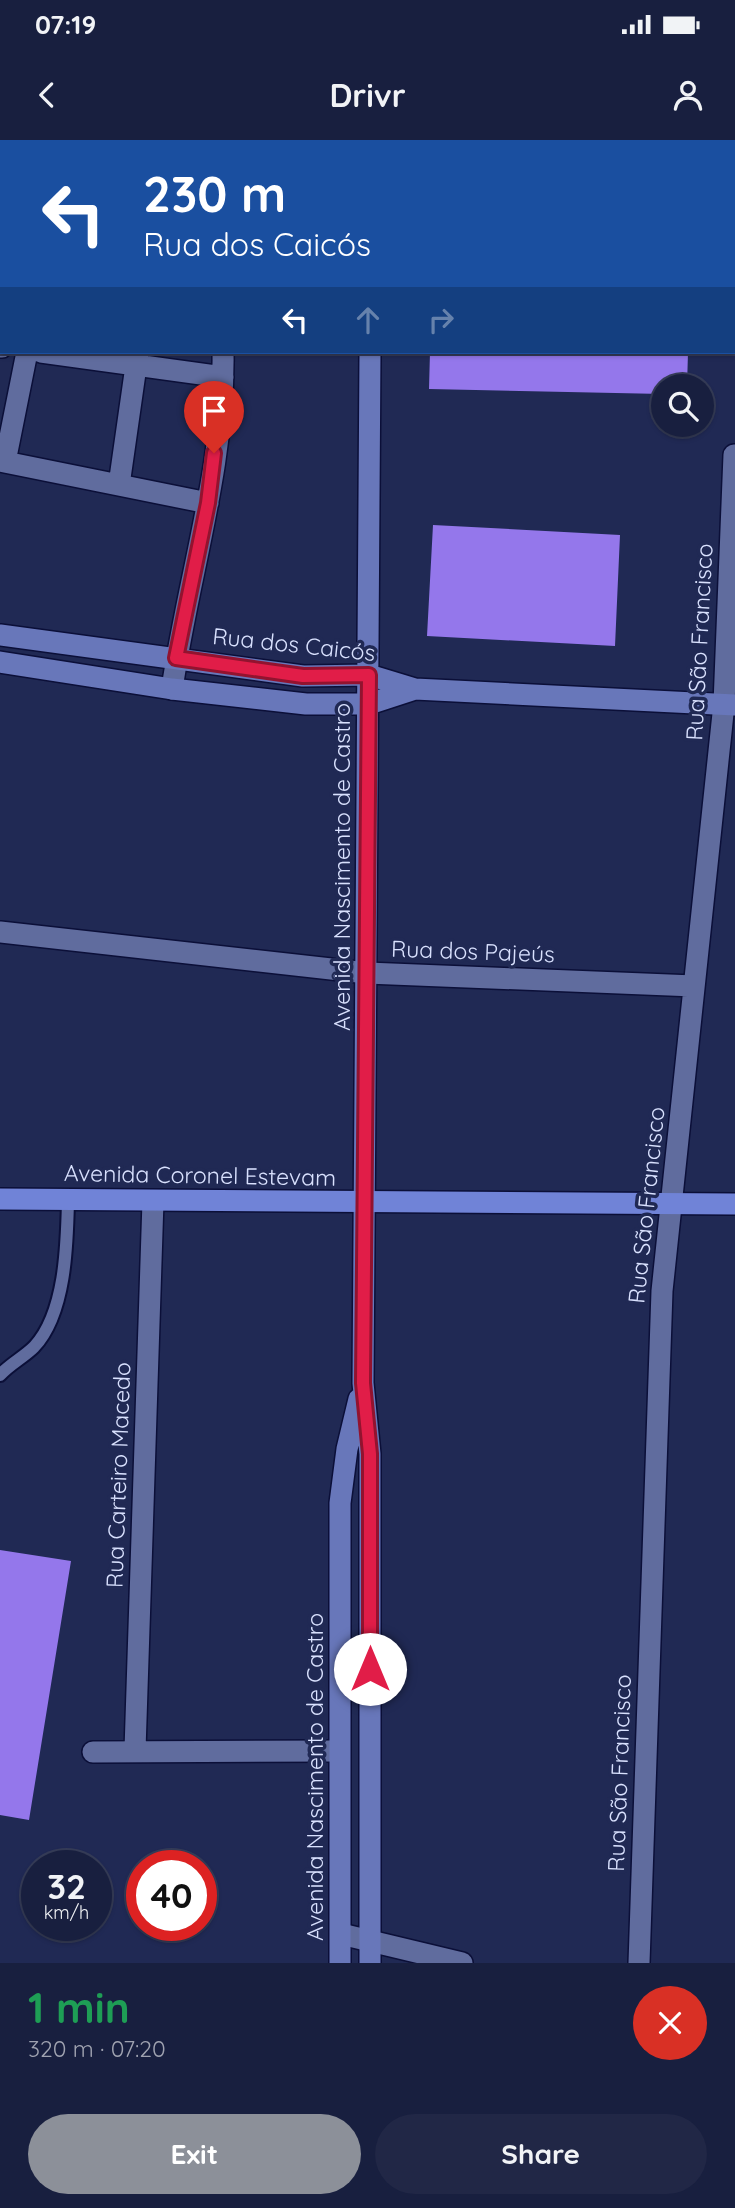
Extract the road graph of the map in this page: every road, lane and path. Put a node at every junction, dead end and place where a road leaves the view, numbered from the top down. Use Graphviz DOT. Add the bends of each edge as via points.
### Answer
graph roads {
  1 [pos="27,354"];
  2 [pos="73,354"];
  3 [pos="223,354"];
  4 [pos="370,354"];
  5 [pos="137,358"];
  6 [pos="223,377"];
  7 [pos="734,455"];
  8 [pos="3,462"];
  9 [pos="119,485"];
  10 [pos="208,503"];
  11 [pos="0,635"];
  12 [pos="176,658"];
  13 [pos="0,662"];
  14 [pos="369,675"];
  15 [pos="172,689"];
  16 [pos="415,689"];
  17 [pos="369,704"];
  18 [pos="730,705"];
  19 [pos="0,932"];
  20 [pos="367,973"];
  21 [pos="694,986"];
  22 [pos="0,1199"];
  23 [pos="68,1200"];
  24 [pos="153,1201"];
  25 [pos="363,1203"];
  26 [pos="735,1204"];
  27 [pos="672,1205"];
  28 [pos="0,1375"];
  29 [pos="363,1383"];
  30 [pos="135,1750"];
  31 [pos="339,1751"];
  32 [pos="93,1752"];
  33 [pos="341,1934"];
  34 [pos="370,1940"];
  35 [pos="340,1963"];
  36 [pos="370,1963"];
  37 [pos="462,1963"];
  38 [pos="639,1963"];
  1 -- 8 [label="street"];
  2 -- 5 [label="street"];
  3 -- 6 [label="street"];
  4 -- 14 [label="street, Avenida Nascimento de Castro"];
  5 -- 6 [label="street"];
  5 -- 9 [label="street"];
  6 -- 10 [label="street"];
  7 -- 18 [label="street, Rua São Francisco"];
  8 -- 9 [label="street"];
  9 -- 10 [label="street"];
  10 -- 12 [label="street"];
  11 -- 12 [label="street, Rua dos Caicós"];
  12 -- 14 [label="street, Rua dos Caicós" via="303,676"];
  12 -- 15 [label="street"];
  13 -- 15 [label="street, Rua dos Caicós"];
  14 -- 16 [label="street, Rua dos Caicós"];
  14 -- 17 [label="street, Avenida Nascimento de Castro"];
  15 -- 17 [label="street, Rua dos Caicós" via="306,704"];
  16 -- 17 [label="street, Rua dos Caicós"];
  16 -- 18 [label="street, Rua dos Caicós"];
  17 -- 20 [label="street, Avenida Nascimento de Castro"];
  18 -- 21 [label="street, Rua São Francisco"];
  19 -- 20 [label="street, Rua dos Pajeús"];
  20 -- 21 [label="street, Rua dos Pajeús"];
  20 -- 25 [label="street, Avenida Nascimento de Castro"];
  21 -- 27 [label="street, Rua São Francisco"];
  22 -- 23 [label="main road, Avenida Coronel Estevam"];
  23 -- 24 [label="main road, Avenida Coronel Estevam"];
  23 -- 28 [label="lane" via="66,1268 47,1328 33,1348"];
  24 -- 25 [label="main road, Avenida Coronel Estevam"];
  24 -- 30 [label="street, Rua Carteiro Macedo"];
  25 -- 27 [label="main road, Avenida Coronel Estevam"];
  25 -- 29 [label="street, Avenida Nascimento de Castro"];
  26 -- 27 [label="main road, Avenida Coronel Estevam"];
  27 -- 38 [label="street, Rua São Francisco" via="662,1292"];
  29 -- 31 [label="street, Avenida Nascimento de Castro" via="340,1503"];
  29 -- 34 [label="street, Avenida Nascimento de Castro" via="370,1454"];
  30 -- 31 [label="street"];
  30 -- 32 [label="street"];
  31 -- 33 [label="street, Avenida Nascimento de Castro"];
  33 -- 34 [label="street"];
  33 -- 35 [label="street, Avenida Nascimento de Castro"];
  34 -- 36 [label="street, Avenida Nascimento de Castro"];
  34 -- 37 [label="street"];
}
